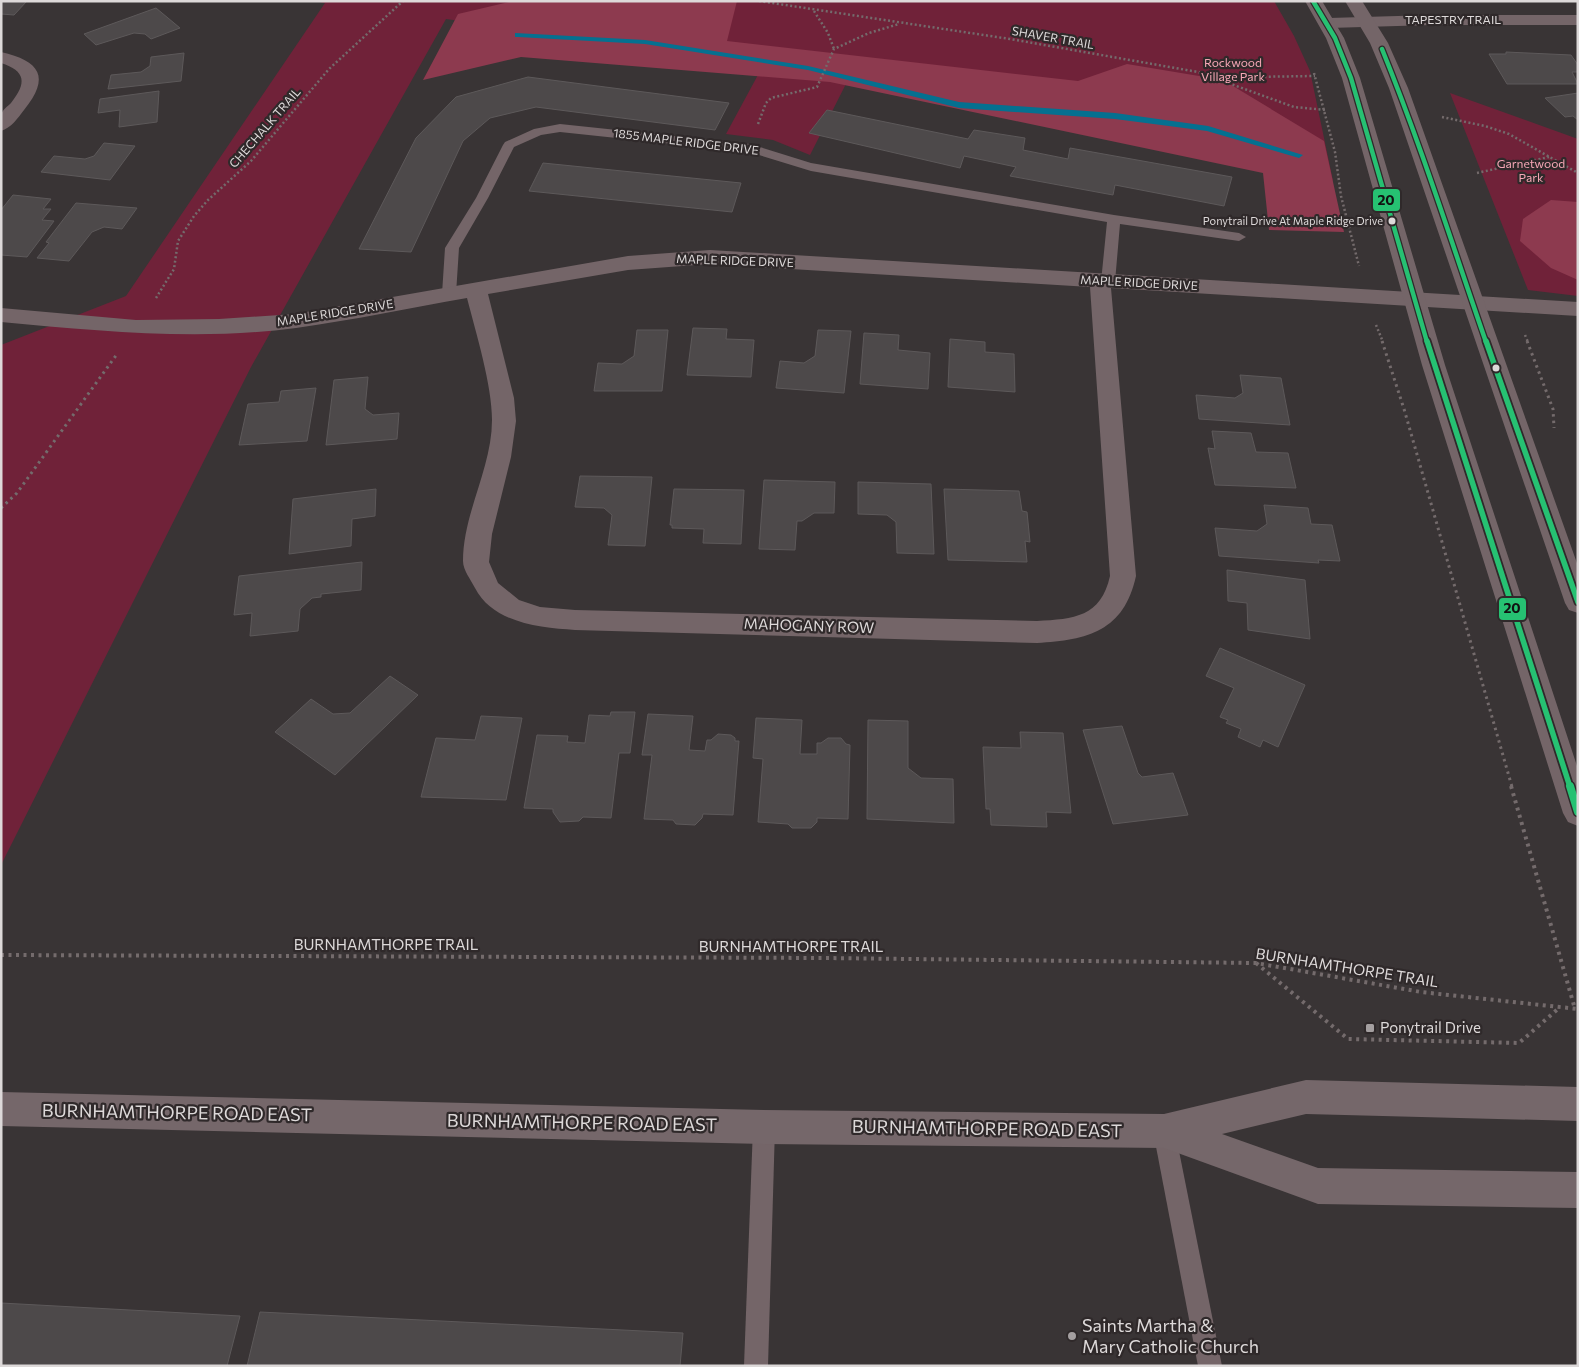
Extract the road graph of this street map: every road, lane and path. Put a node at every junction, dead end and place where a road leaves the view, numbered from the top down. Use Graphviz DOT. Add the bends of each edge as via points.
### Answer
graph roads {
  1 [pos="403,1"];
  2 [pos="759,1"];
  3 [pos="1313,1"];
  4 [pos="1353,1"];
  5 [pos="814,11"];
  6 [pos="1578,20"];
  7 [pos="1368,22"];
  8 [pos="902,23"];
  9 [pos="1329,23"];
  10 [pos="834,49"];
  11 [pos="1,57"];
  12 [pos="1312,68"];
  13 [pos="1198,72"];
  14 [pos="1315,76"];
  15 [pos="1324,110"];
  16 [pos="1332,110"];
  17 [pos="1440,116"];
  18 [pos="1,124"];
  19 [pos="750,148"];
  20 [pos="1550,156"];
  21 [pos="1477,173"];
  22 [pos="1578,173"];
  23 [pos="1114,219"];
  24 [pos="1239,237"];
  25 [pos="1361,274"];
  26 [pos="1104,281"];
  27 [pos="476,289"];
  28 [pos="449,294"];
  29 [pos="155,300"];
  30 [pos="1414,300"];
  31 [pos="1472,303"];
  32 [pos="1578,309"];
  33 [pos="1,315"];
  34 [pos="1375,321"];
  35 [pos="118,354"];
  36 [pos="1,508"];
  37 [pos="1578,603"];
  38 [pos="1578,813"];
  39 [pos="1,955"];
  40 [pos="1256,963"];
  41 [pos="1560,1008"];
  42 [pos="1576,1009"];
  43 [pos="1578,1104"];
  44 [pos="1,1109"];
  45 [pos="764,1127"];
  46 [pos="1164,1131"];
  47 [pos="1578,1190"];
  48 [pos="756,1366"];
  49 [pos="1210,1366"];
  1 -- 29 [label="path, CHECHALK TRAIL" via="329,69 251,161 194,216 178,241 174,269"];
  2 -- 5 [label="path, SHAVER TRAIL"];
  3 -- 9 [label="street"];
  4 -- 7 [label="street"];
  5 -- 8 [label="path, SHAVER TRAIL"];
  5 -- 10 [label="path"];
  6 -- 7 [label="street, TAPESTRY TRAIL"];
  7 -- 9 [label="street, TAPESTRY TRAIL"];
  7 -- 31 [label="street" via="1408,113"];
  8 -- 10 [label="path"];
  8 -- 13 [label="path, SHAVER TRAIL"];
  9 -- 30 [label="street" via="1362,111"];
  10 -- 19 [label="path" via="813,89 768,100"];
  11 -- 18 [label="street" via="25,66 32,78 28,93"];
  12 -- 14 [label="path"];
  13 -- 14 [label="path" via="1246,77"];
  13 -- 15 [label="path, SHAVER TRAIL" via="1294,108"];
  14 -- 15 [label="path"];
  15 -- 16 [label="path, SHAVER TRAIL"];
  15 -- 25 [label="path"];
  17 -- 20 [label="path" via="1500,131"];
  19 -- 23 [label="lane, 1855 MAPLE RIDGE DRIVE" via="805,166"];
  19 -- 28 [label="lane, 1855 MAPLE RIDGE DRIVE" via="560,128 523,138 509,145 452,248"];
  20 -- 21 [label="path"];
  20 -- 22 [label="path"];
  23 -- 24 [label="lane, 1855 MAPLE RIDGE DRIVE"];
  23 -- 26 [label="lane"];
  26 -- 27 [label="street, MAPLE RIDGE DRIVE" via="710,257 628,263"];
  26 -- 27 [label="street, MAHOGANY ROW" via="1122,590 1108,611 1093,622 1074,629 1037,632 575,620 528,614 502,602 484,583 476,562 479,534 503,438 504,421 502,398"];
  26 -- 30 [label="street, MAPLE RIDGE DRIVE"];
  27 -- 28 [label="street, MAPLE RIDGE DRIVE"];
  28 -- 33 [label="street, MAPLE RIDGE DRIVE" via="295,321 219,326 136,327"];
  30 -- 31 [label="street, MAPLE RIDGE DRIVE"];
  30 -- 38 [label="street" via="1482,524"];
  31 -- 32 [label="street, MAPLE RIDGE DRIVE"];
  31 -- 37 [label="street"];
  34 -- 42 [label="path" via="1404,410"];
  35 -- 36 [label="path" via="17,493"];
  39 -- 40 [label="path, BURNHAMTHORPE TRAIL"];
  40 -- 41 [label="path, BURNHAMTHORPE TRAIL" via="1421,992"];
  40 -- 41 [label="path" via="1348,1039 1519,1043"];
  41 -- 42 [label="path, BURNHAMTHORPE TRAIL"];
  43 -- 46 [label="main road, BURNHAMTHORPE ROAD EAST" via="1306,1097"];
  44 -- 45 [label="main road, BURNHAMTHORPE ROAD EAST"];
  45 -- 46 [label="main road, BURNHAMTHORPE ROAD EAST"];
  45 -- 48 [label="lane"];
  46 -- 47 [label="main road, BURNHAMTHORPE ROAD EAST" via="1318,1186"];
  46 -- 49 [label="lane"];
}
